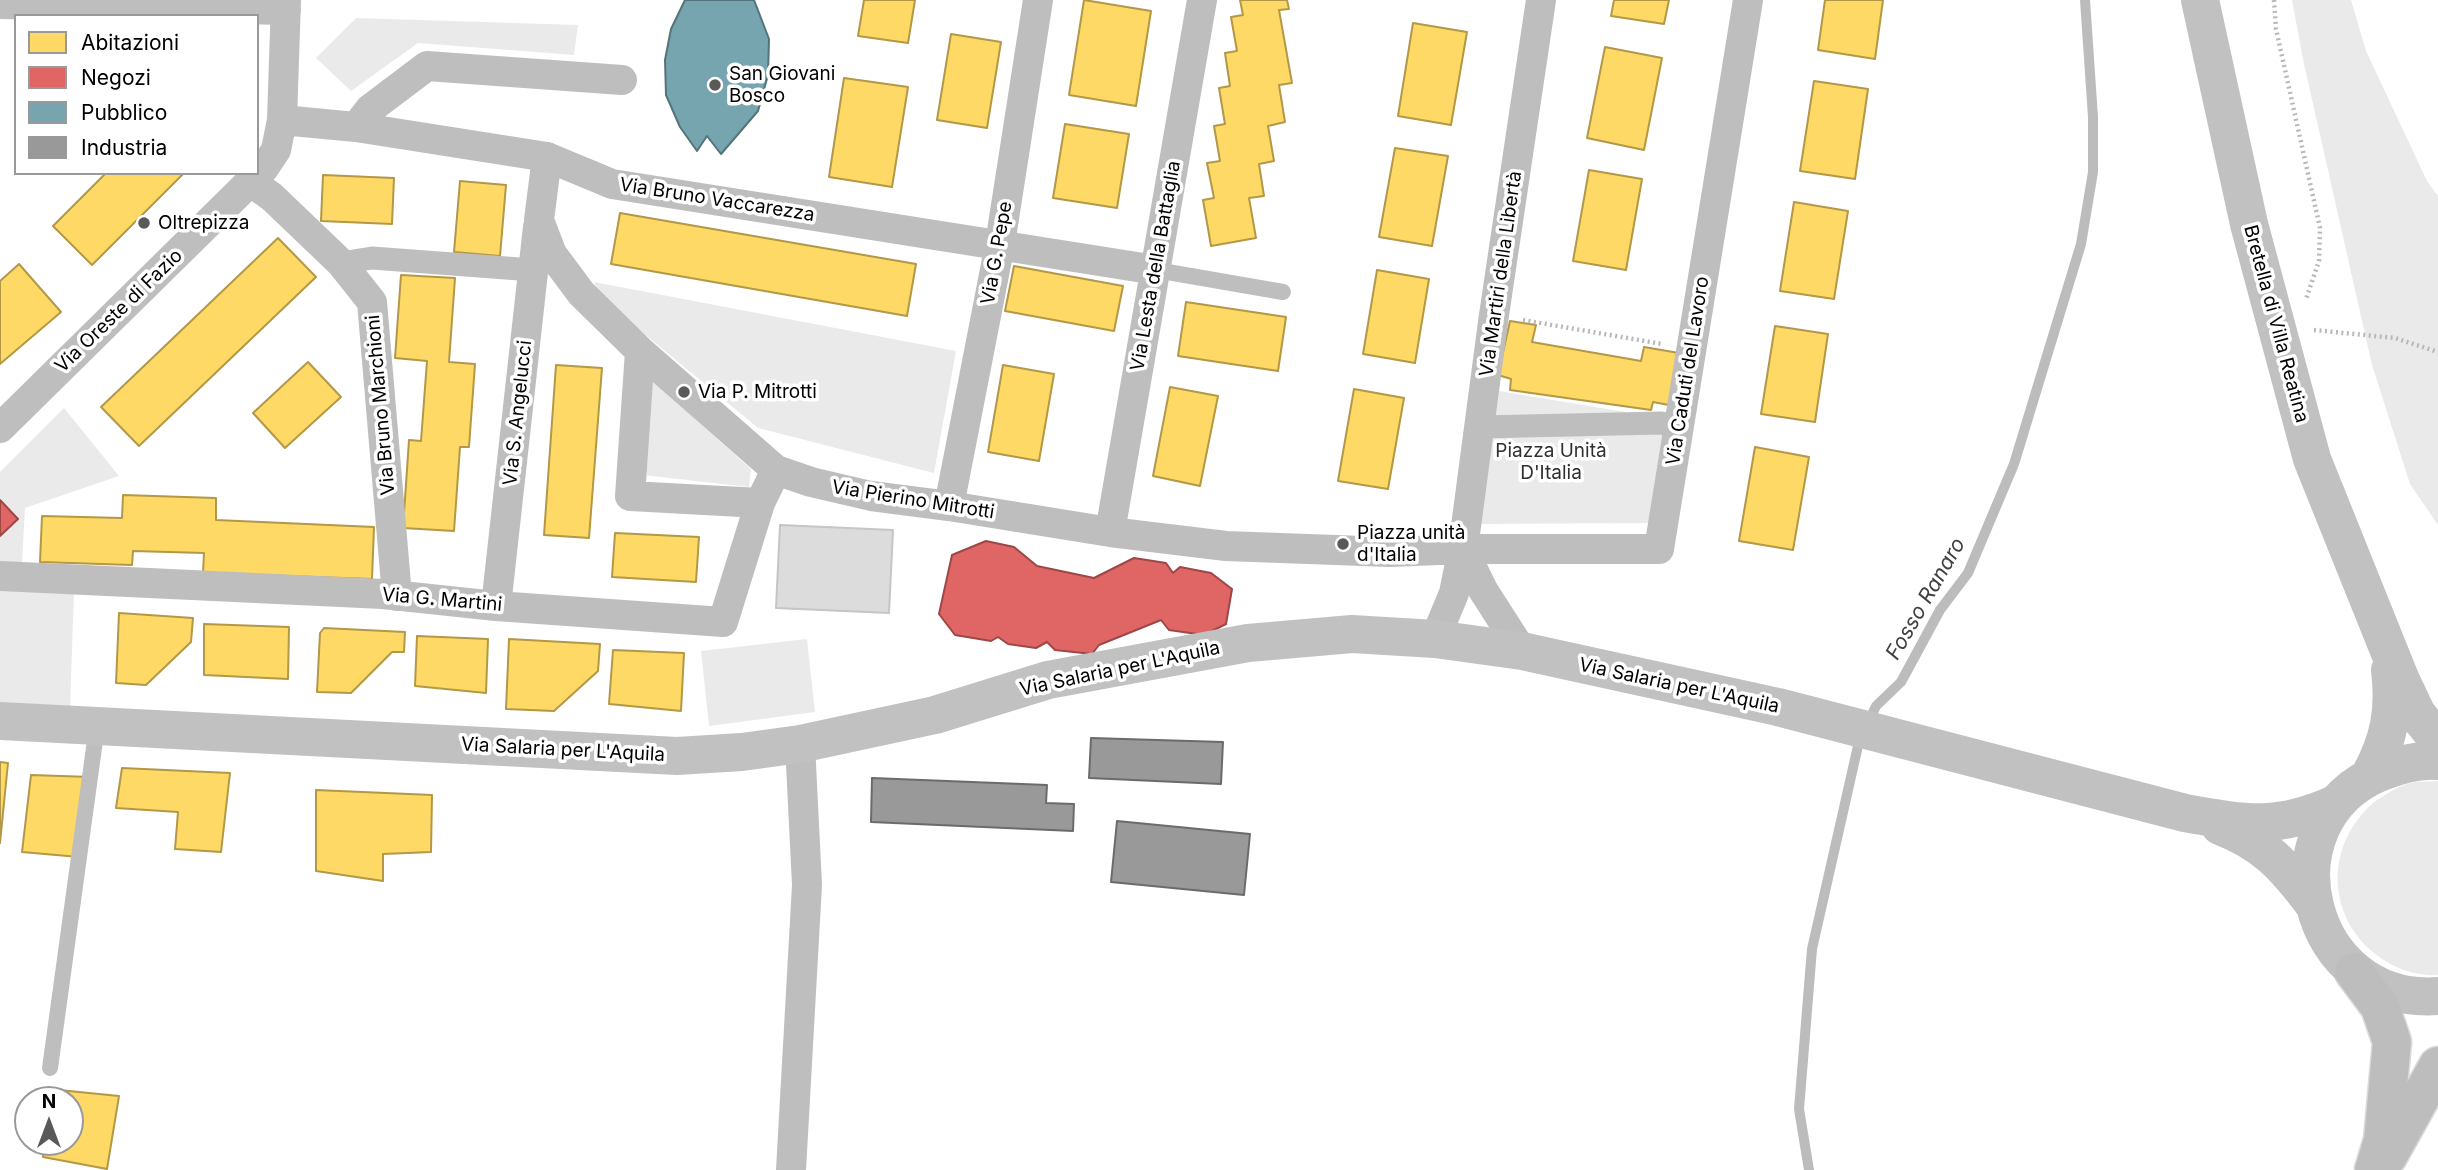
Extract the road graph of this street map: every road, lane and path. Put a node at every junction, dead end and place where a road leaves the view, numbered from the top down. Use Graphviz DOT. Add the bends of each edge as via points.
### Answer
graph roads {
  1 [pos="1038,0"];
  2 [pos="1202,0"];
  3 [pos="1541,0"];
  4 [pos="1748,0"];
  5 [pos="2200,0"];
  6 [pos="2274,0"];
  7 [pos="0,4"];
  8 [pos="286,5"];
  9 [pos="622,80"];
  10 [pos="282,120"];
  11 [pos="356,127"];
  12 [pos="547,157"];
  13 [pos="259,174"];
  14 [pos="258,175"];
  15 [pos="251,182"];
  16 [pos="539,220"];
  17 [pos="1000,244"];
  18 [pos="341,264"];
  19 [pos="533,270"];
  20 [pos="1156,270"];
  21 [pos="1283,292"];
  22 [pos="1494,315"];
  23 [pos="2278,330"];
  24 [pos="1691,349"];
  25 [pos="640,351"];
  26 [pos="2438,352"];
  27 [pos="1479,427"];
  28 [pos="0,428"];
  29 [pos="1678,428"];
  30 [pos="776,470"];
  31 [pos="760,503"];
  32 [pos="949,506"];
  33 [pos="1110,532"];
  34 [pos="1463,548"];
  35 [pos="0,576"];
  36 [pos="397,596"];
  37 [pos="496,606"];
  38 [pos="2386,637"];
  39 [pos="1435,639"];
  40 [pos="1522,651"];
  41 [pos="0,721"];
  42 [pos="97,726"];
  43 [pos="2438,740"];
  44 [pos="800,744"];
  45 [pos="2438,761"];
  46 [pos="2369,777"];
  47 [pos="2337,803"];
  48 [pos="2185,813"];
  49 [pos="2312,902"];
  50 [pos="2354,972"];
  51 [pos="2438,996"];
  52 [pos="2438,1066"];
  53 [pos="51,1068"];
  54 [pos="791,1170"];
  55 [pos="2377,1170"];
  1 -- 17 [label="street, Via G. Pepe"];
  2 -- 20 [label="street, Via Lesta della Battaglia"];
  3 -- 22 [label="street, Via Martiri della Libertà"];
  4 -- 24 [label="street, Via Caduti del Lavoro"];
  5 -- 23 [label="main road, Bretella di Villa Reatina" via="2249,224"];
  6 -- 23 [label="path" via="2276,29 2320,228 2319,261 2304,305"];
  7 -- 8 [label="street"];
  8 -- 10 [label="street, Via Oreste di Fazio"];
  9 -- 11 [label="street" via="427,66 370,109"];
  10 -- 11 [label="street, Via Bruno Vaccarezza"];
  10 -- 13 [label="street, Via Oreste di Fazio" via="276,150"];
  11 -- 12 [label="street, Via Bruno Vaccarezza"];
  12 -- 16 [label="street, Via Pierino Mitrotti"];
  12 -- 17 [label="street, Via Bruno Vaccarezza" via="612,184"];
  14 -- 15 [label="street, Via Oreste di Fazio"];
  15 -- 18 [label="street, Via Bruno Marchioni"];
  15 -- 28 [label="street, Via Oreste di Fazio"];
  16 -- 19 [label="street, Via S. Angelucci"];
  16 -- 25 [label="street, Via Pierino Mitrotti" via="552,254 581,293"];
  17 -- 20 [label="street, Via Bruno Vaccarezza"];
  17 -- 32 [label="street, Via G. Pepe"];
  18 -- 19 [label="street" via="372,258"];
  18 -- 36 [label="street, Via Bruno Marchioni" via="372,302"];
  19 -- 37 [label="street, Via S. Angelucci"];
  20 -- 21 [label="lane"];
  20 -- 33 [label="street, Via Lesta della Battaglia"];
  22 -- 24 [label="path"];
  22 -- 27 [label="street, Via Martiri della Libertà"];
  23 -- 26 [label="path" via="2395,338"];
  23 -- 38 [label="main road, Bretella di Villa Reatina" via="2312,459"];
  24 -- 29 [label="street, Via Caduti del Lavoro"];
  25 -- 30 [label="street, Via Pierino Mitrotti"];
  25 -- 31 [label="street" via="630,496"];
  27 -- 29 [label="street" via="1661,423"];
  27 -- 34 [label="street, Via Martiri della Libertà"];
  29 -- 34 [label="street, Via Caduti del Lavoro" via="1659,548"];
  30 -- 31 [label="street, Via G. Martini"];
  30 -- 32 [label="street, Via Pierino Mitrotti" via="871,496"];
  31 -- 37 [label="street, Via G. Martini" via="723,622"];
  32 -- 33 [label="street, Via Pierino Mitrotti"];
  33 -- 34 [label="street, Via Pierino Mitrotti" via="1226,547 1390,552"];
  34 -- 39 [label="street" via="1454,593"];
  34 -- 40 [label="street" via="1483,590"];
  35 -- 36 [label="street, Via G. Martini"];
  36 -- 37 [label="street, Via G. Martini"];
  38 -- 43 [label="main road" via="2417,713"];
  38 -- 46 [label="main road" via="2393,690 2391,719 2387,740"];
  39 -- 40 [label="main road, Via Salaria per L'Aquila"];
  39 -- 44 [label="main road, Via Salaria per L'Aquila" via="1352,634 1248,643 1048,680 935,715"];
  40 -- 48 [label="main road, Via Salaria per L'Aquila" via="1778,707"];
  41 -- 42 [label="main road, Via Salaria per L'Aquila"];
  42 -- 44 [label="main road, Via Salaria per L'Aquila" via="677,757"];
  42 -- 53 [label="lane"];
  44 -- 54 [label="street" via="807,885"];
  45 -- 46 [label="main road" via="2400,764"];
  46 -- 47 [label="main road"];
  47 -- 48 [label="main road, Via Salaria per L'Aquila" via="2277,823"];
  47 -- 49 [label="main road" via="2319,833 2311,867"];
  48 -- 49 [label="main road, Via Salaria per L'Aquila" via="2269,852"];
  49 -- 50 [label="main road" via="2327,940"];
  50 -- 51 [label="main road" via="2385,989 2420,998"];
  50 -- 55 [label="highway" via="2380,1007 2392,1042"];
  52 -- 55 [label="highway"];
}
